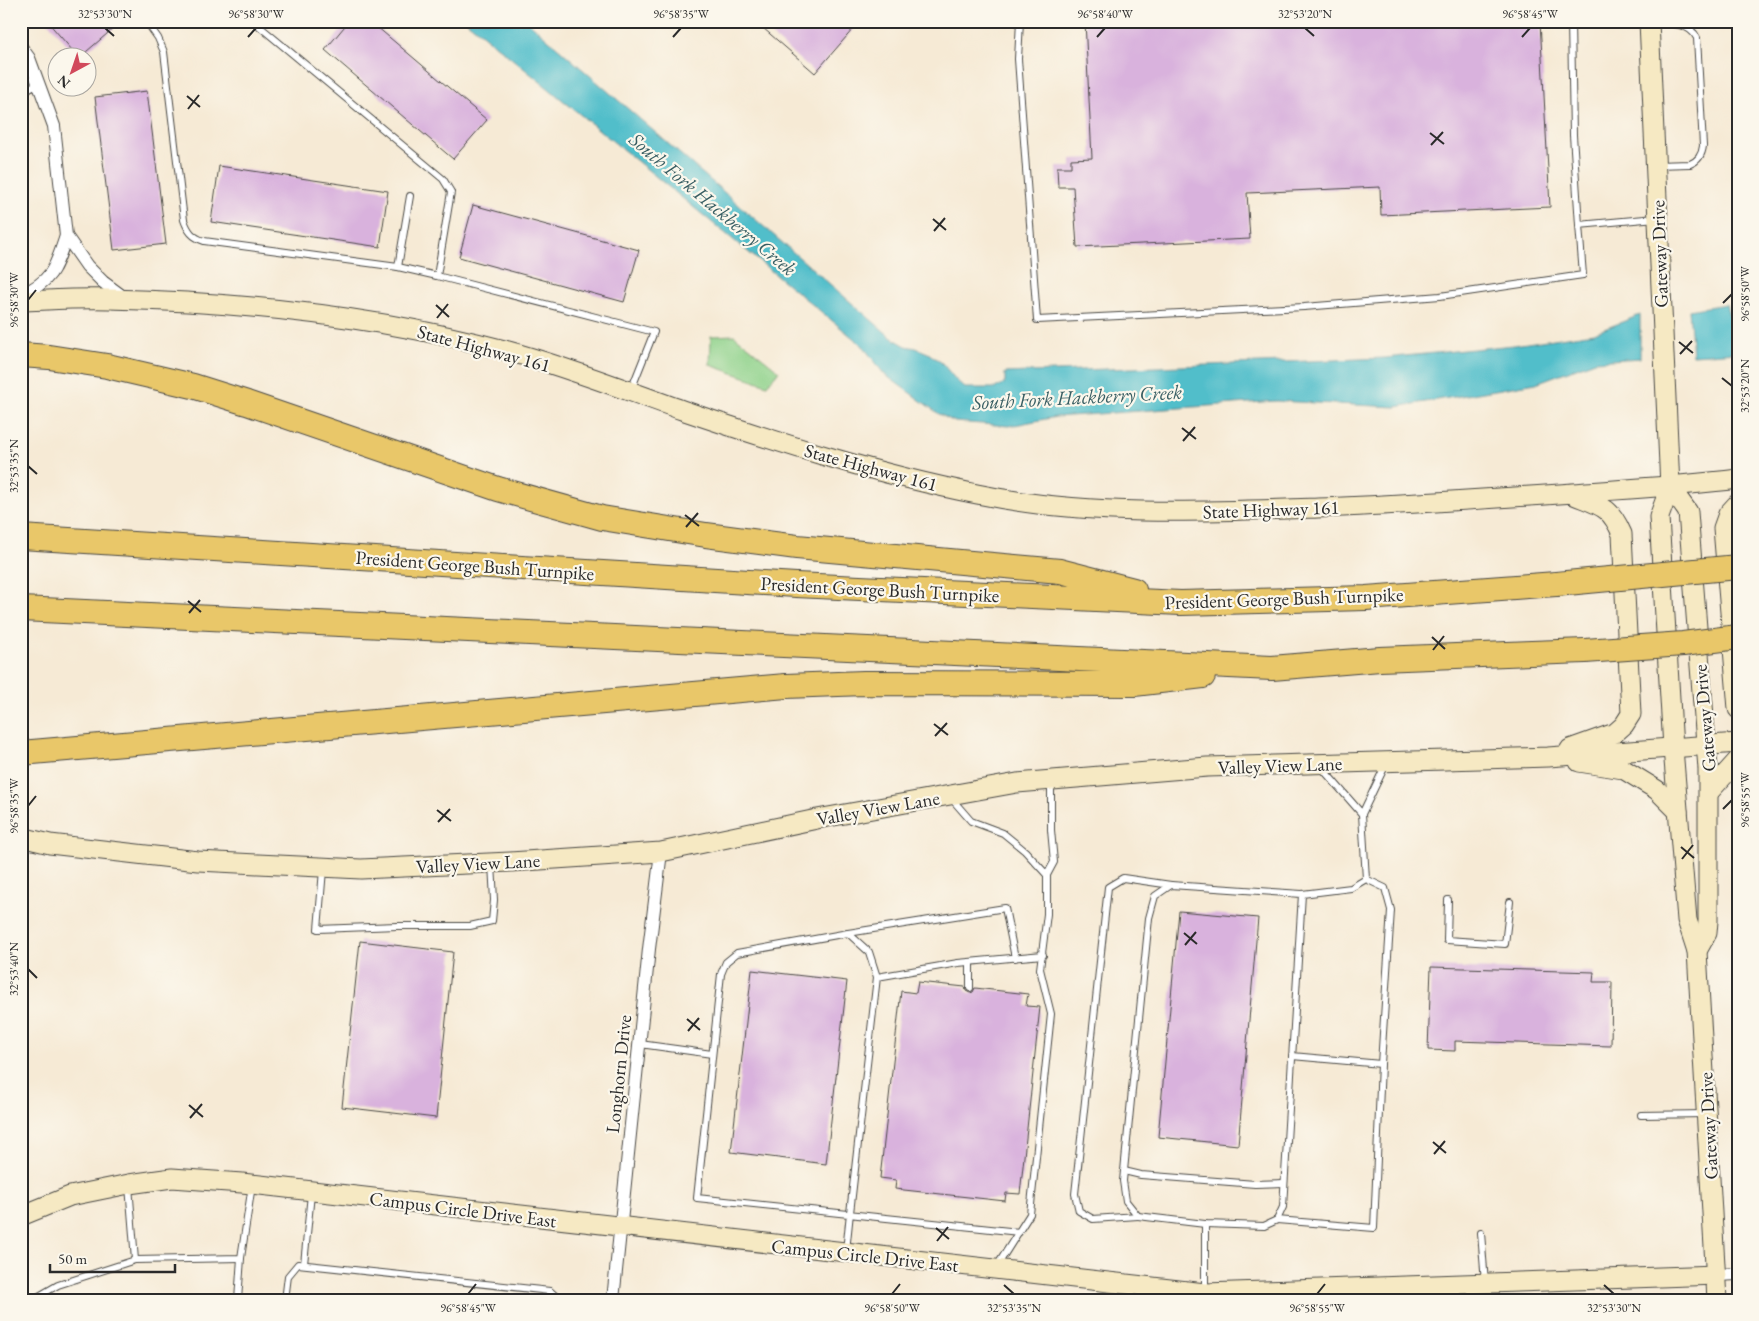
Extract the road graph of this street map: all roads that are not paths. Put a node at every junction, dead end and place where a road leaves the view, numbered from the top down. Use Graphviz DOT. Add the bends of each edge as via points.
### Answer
graph roads {
  1 [pos="146,21"];
  2 [pos="254,21"];
  3 [pos="1020,21"];
  4 [pos="1571,21"];
  5 [pos="1692,21"];
  6 [pos="1723,21"];
  7 [pos="1649,22"];
  8 [pos="1738,23"];
  9 [pos="1690,29"];
  10 [pos="21,47"];
  11 [pos="38,83"];
  12 [pos="21,93"];
  13 [pos="1655,165"];
  14 [pos="410,196"];
  15 [pos="1658,218"];
  16 [pos="1579,225"];
  17 [pos="66,236"];
  18 [pos="398,267"];
  19 [pos="437,276"];
  20 [pos="21,295"];
  21 [pos="127,300"];
  22 [pos="21,301"];
  23 [pos="21,355"];
  24 [pos="631,392"];
  25 [pos="1738,479"];
  26 [pos="1670,487"];
  27 [pos="1570,493"];
  28 [pos="1738,502"];
  29 [pos="21,537"];
  30 [pos="1738,567"];
  31 [pos="1181,603"];
  32 [pos="21,609"];
  33 [pos="1738,637"];
  34 [pos="1272,668"];
  35 [pos="1738,709"];
  36 [pos="1738,743"];
  37 [pos="1707,745"];
  38 [pos="1673,748"];
  39 [pos="21,753"];
  40 [pos="1548,757"];
  41 [pos="1738,760"];
  42 [pos="1387,762"];
  43 [pos="1319,764"];
  44 [pos="1051,780"];
  45 [pos="1709,792"];
  46 [pos="949,795"];
  47 [pos="1678,811"];
  48 [pos="1362,814"];
  49 [pos="21,836"];
  50 [pos="661,852"];
  51 [pos="492,862"];
  52 [pos="324,867"];
  53 [pos="1047,876"];
  54 [pos="1366,879"];
  55 [pos="1171,885"];
  56 [pos="1302,894"];
  57 [pos="1448,900"];
  58 [pos="1510,902"];
  59 [pos="848,933"];
  60 [pos="1697,952"];
  61 [pos="1042,956"];
  62 [pos="1015,958"];
  63 [pos="970,962"];
  64 [pos="877,978"];
  65 [pos="970,988"];
  66 [pos="640,1044"];
  67 [pos="712,1054"];
  68 [pos="1292,1056"];
  69 [pos="1381,1064"];
  70 [pos="1707,1114"];
  71 [pos="1641,1116"];
  72 [pos="1124,1171"];
  73 [pos="1284,1183"];
  74 [pos="129,1184"];
  75 [pos="252,1184"];
  76 [pos="311,1191"];
  77 [pos="850,1213"];
  78 [pos="21,1216"];
  79 [pos="1138,1216"];
  80 [pos="1277,1220"];
  81 [pos="1205,1224"];
  82 [pos="621,1227"];
  83 [pos="1019,1232"];
  84 [pos="1481,1233"];
  85 [pos="846,1252"];
  86 [pos="241,1258"];
  87 [pos="135,1260"];
  88 [pos="304,1264"];
  89 [pos="995,1269"];
  90 [pos="1738,1274"];
  91 [pos="1717,1275"];
  92 [pos="1486,1283"];
  93 [pos="1205,1296"];
  94 [pos="32,1300"];
  95 [pos="238,1300"];
  96 [pos="285,1300"];
  97 [pos="560,1300"];
  98 [pos="613,1300"];
  99 [pos="1717,1300"];
  1 -- 18 [label="lane" via="164,52 184,220 195,238"];
  2 -- 19 [label="lane" via="443,179 450,192"];
  3 -- 16 [label="lane" via="1018,59 1037,320 1304,307 1440,296 1583,275"];
  4 -- 16 [label="lane"];
  5 -- 9 [label="lane"];
  6 -- 8 [label="lane"];
  7 -- 9 [label="lane"];
  7 -- 13 [label="main road, Gateway Drive"];
  9 -- 13 [label="lane" via="1697,38 1702,152 1690,164"];
  10 -- 11 [label="street" via="29,58"];
  11 -- 12 [label="lane"];
  11 -- 17 [label="street" via="54,126"];
  13 -- 15 [label="main road, Gateway Drive"];
  14 -- 18 [label="lane"];
  15 -- 16 [label="lane"];
  15 -- 26 [label="main road, Gateway Drive"];
  17 -- 20 [label="street" via="54,269 34,289"];
  17 -- 21 [label="street" via="86,266"];
  18 -- 19 [label="lane"];
  19 -- 24 [label="lane" via="654,332"];
  21 -- 22 [label="main road, State Highway 161"];
  21 -- 24 [label="main road, State Highway 161" via="269,308 438,334 511,352"];
  23 -- 31 [label="highway" via="107,366 193,386 498,490 602,518 797,547 1060,571"];
  24 -- 27 [label="main road, State Highway 161" via="842,461 971,493 1052,506 1221,511 1425,504"];
  25 -- 26 [label="main road, State Highway 161"];
  26 -- 27 [label="main road, State Highway 161"];
  26 -- 37 [label="main road, Gateway Drive" via="1688,512"];
  26 -- 38 [label="main road, Gateway Drive" via="1659,517"];
  27 -- 40 [label="main road" via="1605,507 1622,534 1631,714 1615,733"];
  28 -- 35 [label="main road" via="1728,514 1723,528"];
  29 -- 31 [label="highway, President George Bush Turnpike" via="796,585"];
  30 -- 31 [label="highway, President George Bush Turnpike, bridge" via="1366,598"];
  32 -- 34 [label="highway"];
  33 -- 34 [label="highway, bridge" via="1585,651 1380,659"];
  34 -- 39 [label="highway" via="1134,684 864,683 786,686"];
  36 -- 37 [label="main road, Valley View Lane"];
  37 -- 38 [label="main road, Valley View Lane"];
  37 -- 45 [label="main road, Gateway Drive"];
  38 -- 40 [label="main road, Valley View Lane"];
  38 -- 47 [label="main road, Gateway Drive"];
  40 -- 42 [label="main road, Valley View Lane"];
  40 -- 47 [label="main road" via="1623,770 1657,790"];
  41 -- 45 [label="main road"];
  42 -- 43 [label="main road, Valley View Lane"];
  42 -- 48 [label="lane"];
  43 -- 44 [label="main road, Valley View Lane" via="1208,767"];
  43 -- 48 [label="lane"];
  44 -- 46 [label="main road, Valley View Lane"];
  44 -- 53 [label="lane" via="1054,862"];
  45 -- 60 [label="main road, Gateway Drive" via="1708,921 1707,933"];
  46 -- 50 [label="main road, Valley View Lane"];
  46 -- 53 [label="lane" via="971,821 1003,833 1025,851"];
  47 -- 60 [label="main road, Gateway Drive" via="1687,920"];
  48 -- 54 [label="lane"];
  49 -- 52 [label="main road, Valley View Lane" via="50,844 198,861"];
  50 -- 51 [label="main road, Valley View Lane"];
  50 -- 66 [label="street, Longhorn Drive"];
  51 -- 52 [label="main road, Valley View Lane" via="361,869"];
  51 -- 52 [label="lane" via="492,921 470,926 318,929"];
  53 -- 61 [label="lane"];
  54 -- 56 [label="lane" via="1351,888"];
  54 -- 69 [label="lane" via="1385,888 1391,910"];
  55 -- 56 [label="lane"];
  55 -- 72 [label="lane" via="1155,896 1150,918"];
  55 -- 79 [label="lane" via="1123,878 1108,888 1075,1194 1079,1211 1093,1219"];
  56 -- 68 [label="lane"];
  57 -- 58 [label="lane" via="1447,940 1505,944"];
  59 -- 62 [label="lane" via="1005,908"];
  59 -- 64 [label="lane" via="869,952"];
  59 -- 67 [label="lane" via="737,953 726,962 721,974"];
  60 -- 70 [label="main road, Gateway Drive"];
  61 -- 62 [label="lane"];
  61 -- 83 [label="lane" via="1040,969 1051,1014 1030,1214"];
  62 -- 63 [label="lane"];
  63 -- 64 [label="lane"];
  63 -- 65 [label="lane"];
  64 -- 77 [label="lane"];
  66 -- 67 [label="lane"];
  66 -- 82 [label="street, Longhorn Drive"];
  67 -- 77 [label="lane" via="697,1198"];
  68 -- 69 [label="lane"];
  68 -- 73 [label="lane"];
  69 -- 80 [label="lane" via="1374,1228"];
  70 -- 71 [label="lane"];
  70 -- 91 [label="main road, Gateway Drive"];
  72 -- 73 [label="lane" via="1255,1184"];
  72 -- 79 [label="lane" via="1126,1202"];
  73 -- 80 [label="lane" via="1283,1208"];
  74 -- 75 [label="main road, Campus Circle Drive East" via="172,1178"];
  74 -- 78 [label="main road, Campus Circle Drive East" via="70,1196"];
  74 -- 87 [label="lane"];
  75 -- 76 [label="main road, Campus Circle Drive East"];
  75 -- 86 [label="lane"];
  76 -- 82 [label="main road, Campus Circle Drive East"];
  76 -- 88 [label="lane"];
  77 -- 83 [label="lane"];
  77 -- 85 [label="lane"];
  79 -- 81 [label="lane"];
  80 -- 81 [label="lane" via="1264,1226"];
  81 -- 93 [label="lane"];
  82 -- 85 [label="main road, Campus Circle Drive East"];
  82 -- 98 [label="street, Longhorn Drive"];
  83 -- 89 [label="lane"];
  84 -- 92 [label="lane"];
  85 -- 89 [label="main road, Campus Circle Drive East"];
  86 -- 87 [label="lane"];
  86 -- 95 [label="lane"];
  87 -- 94 [label="lane" via="58,1285"];
  88 -- 96 [label="lane" via="298,1264 288,1276"];
  88 -- 97 [label="lane" via="550,1291"];
  89 -- 93 [label="main road, Campus Circle Drive East"];
  90 -- 91 [label="street"];
  91 -- 92 [label="main road, Campus Circle Drive East"];
  91 -- 99 [label="main road, Gateway Drive"];
  92 -- 93 [label="main road, Campus Circle Drive East"];
}
